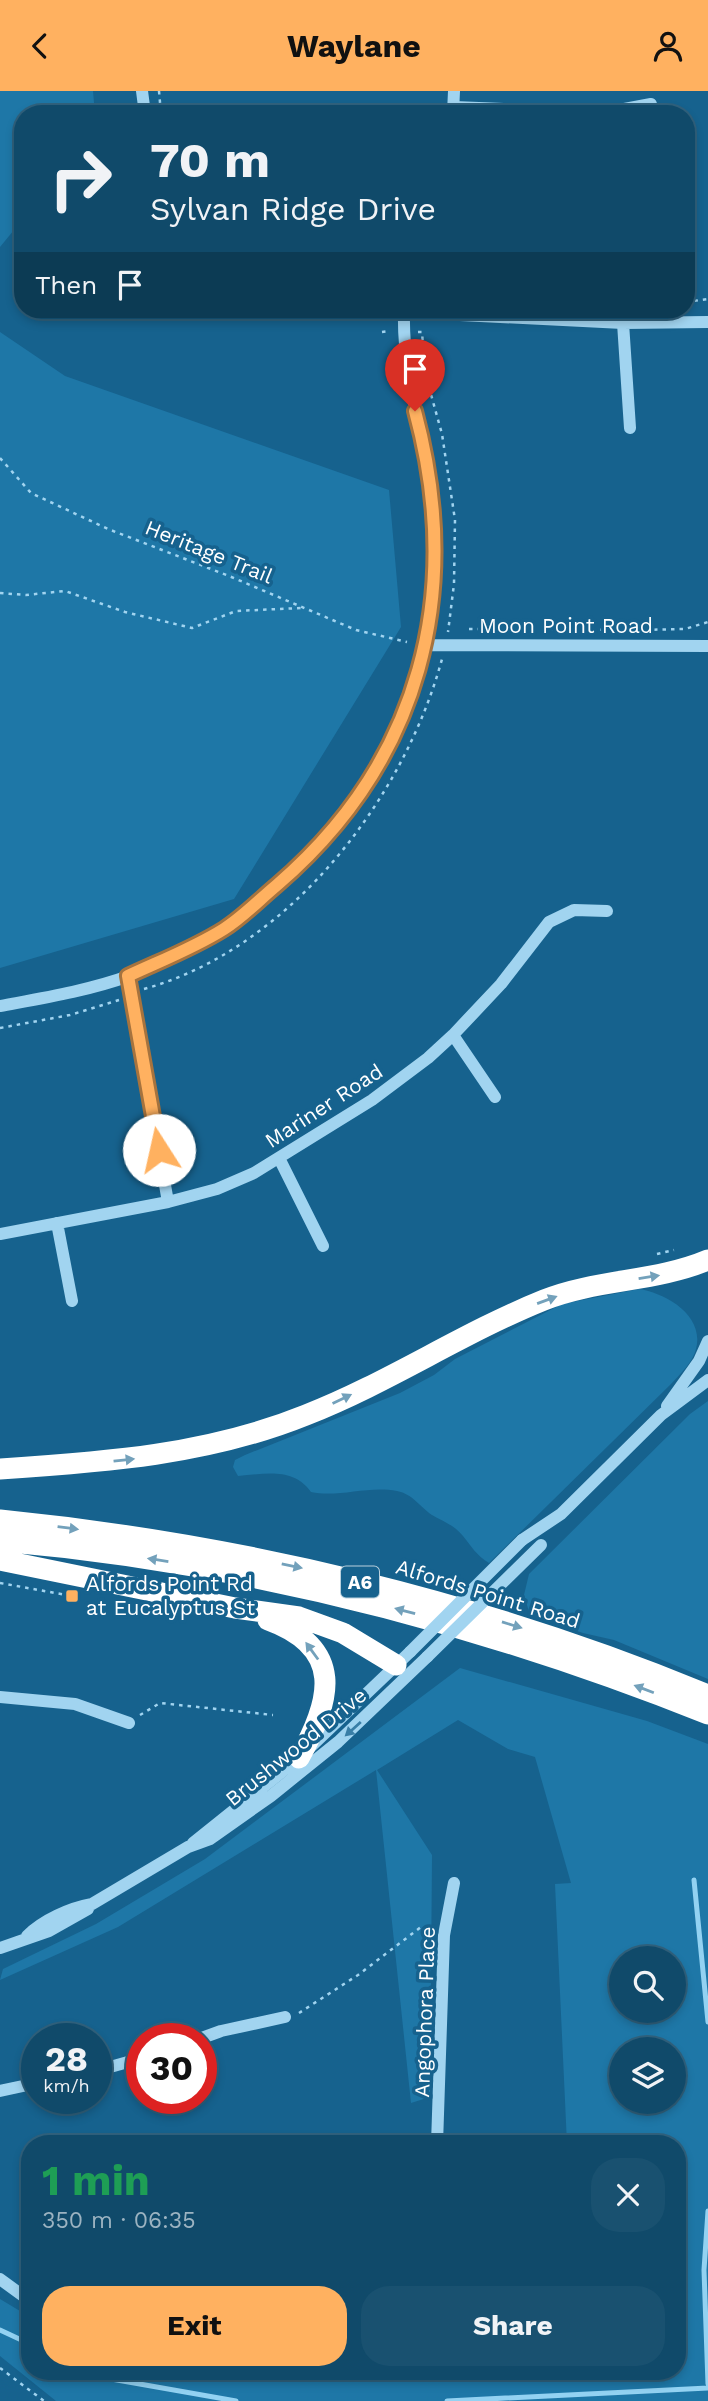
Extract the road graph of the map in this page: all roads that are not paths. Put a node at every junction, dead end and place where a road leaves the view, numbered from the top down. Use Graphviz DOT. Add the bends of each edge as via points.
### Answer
graph roads {
  1 [pos="651,104"];
  2 [pos="646,105"];
  3 [pos="404,319"];
  4 [pos="553,319"];
  5 [pos="708,322"];
  6 [pos="623,323"];
  7 [pos="630,428"];
  8 [pos="424,645"];
  9 [pos="708,646"];
  10 [pos="607,911"];
  11 [pos="128,976"];
  12 [pos="0,1006"];
  13 [pos="453,1035"];
  14 [pos="495,1097"];
  15 [pos="279,1158"];
  16 [pos="168,1202"];
  17 [pos="57,1223"];
  18 [pos="0,1234"];
  19 [pos="323,1246"];
  20 [pos="708,1260"];
  21 [pos="72,1301"];
  22 [pos="708,1341"];
  23 [pos="708,1380"];
  24 [pos="661,1415"];
  25 [pos="0,1469"];
  26 [pos="561,1514"];
  27 [pos="0,1520"];
  28 [pos="0,1541"];
  29 [pos="0,1560"];
  30 [pos="235,1608"];
  31 [pos="403,1658"];
  32 [pos="423,1661"];
  33 [pos="708,1695"];
  34 [pos="0,1697"];
  35 [pos="708,1714"];
  36 [pos="129,1723"];
  37 [pos="299,1758"];
  38 [pos="188,1847"];
  39 [pos="454,1883"];
  40 [pos="0,1948"];
  41 [pos="285,2017"];
  42 [pos="217,2033"];
  43 [pos="21,2086"];
  44 [pos="0,2091"];
  45 [pos="437,2135"];
  46 [pos="0,2279"];
  47 [pos="21,2294"];
  1 -- 2 [label="street"];
  3 -- 8 [label="street" via="409,390 433,492 435,567"];
  4 -- 6 [label="street"];
  5 -- 6 [label="street"];
  6 -- 7 [label="street"];
  8 -- 9 [label="street, Moon Point Road"];
  8 -- 11 [label="street" via="393,737 326,841 224,929"];
  10 -- 13 [label="street, Mariner Road" via="574,910 550,922"];
  11 -- 12 [label="street"];
  11 -- 16 [label="street"];
  13 -- 14 [label="street"];
  13 -- 15 [label="street, Mariner Road" via="391,1086"];
  15 -- 16 [label="street, Mariner Road" via="237,1181"];
  15 -- 19 [label="street"];
  16 -- 17 [label="street, Mariner Road"];
  17 -- 18 [label="street, Mariner Road"];
  17 -- 21 [label="street"];
  25 -- 20 [label="highway, one-way" via="128,1460 250,1435 335,1402 548,1299 588,1287 658,1276"];
  22 -- 24 [label="street, Brushwood Drive"];
  23 -- 24 [label="street, Brushwood Drive"];
  24 -- 26 [label="street, Brushwood Drive"];
  26 -- 31 [label="street, Brushwood Drive, bridge" via="523,1540"];
  26 -- 32 [label="street, Brushwood Drive, bridge" via="541,1545"];
  27 -- 33 [label="highway, Alfords Point Road / A6, one-way" via="179,1544 358,1581 552,1637"];
  35 -- 28 [label="highway, Alfords Point Road / A6, one-way" via="571,1662 344,1595 193,1565"];
  29 -- 30 [label="highway"];
  30 -- 31 [label="highway" via="316,1621"];
  37 -- 30 [label="highway, one-way" via="324,1707 326,1684 321,1663 309,1644 290,1629"];
  31 -- 32 [label="street"];
  31 -- 37 [label="street, Brushwood Drive"];
  32 -- 38 [label="street, Brushwood Drive, one-way" via="292,1780 210,1839"];
  34 -- 36 [label="street" via="83,1706"];
  37 -- 38 [label="street, Brushwood Drive"];
  38 -- 40 [label="street, Brushwood Drive" via="92,1904 79,1906"];
  39 -- 45 [label="street, Angophora Place" via="444,1935"];
  41 -- 42 [label="street"];
  43 -- 44 [label="street"];
  46 -- 47 [label="street"];
}
